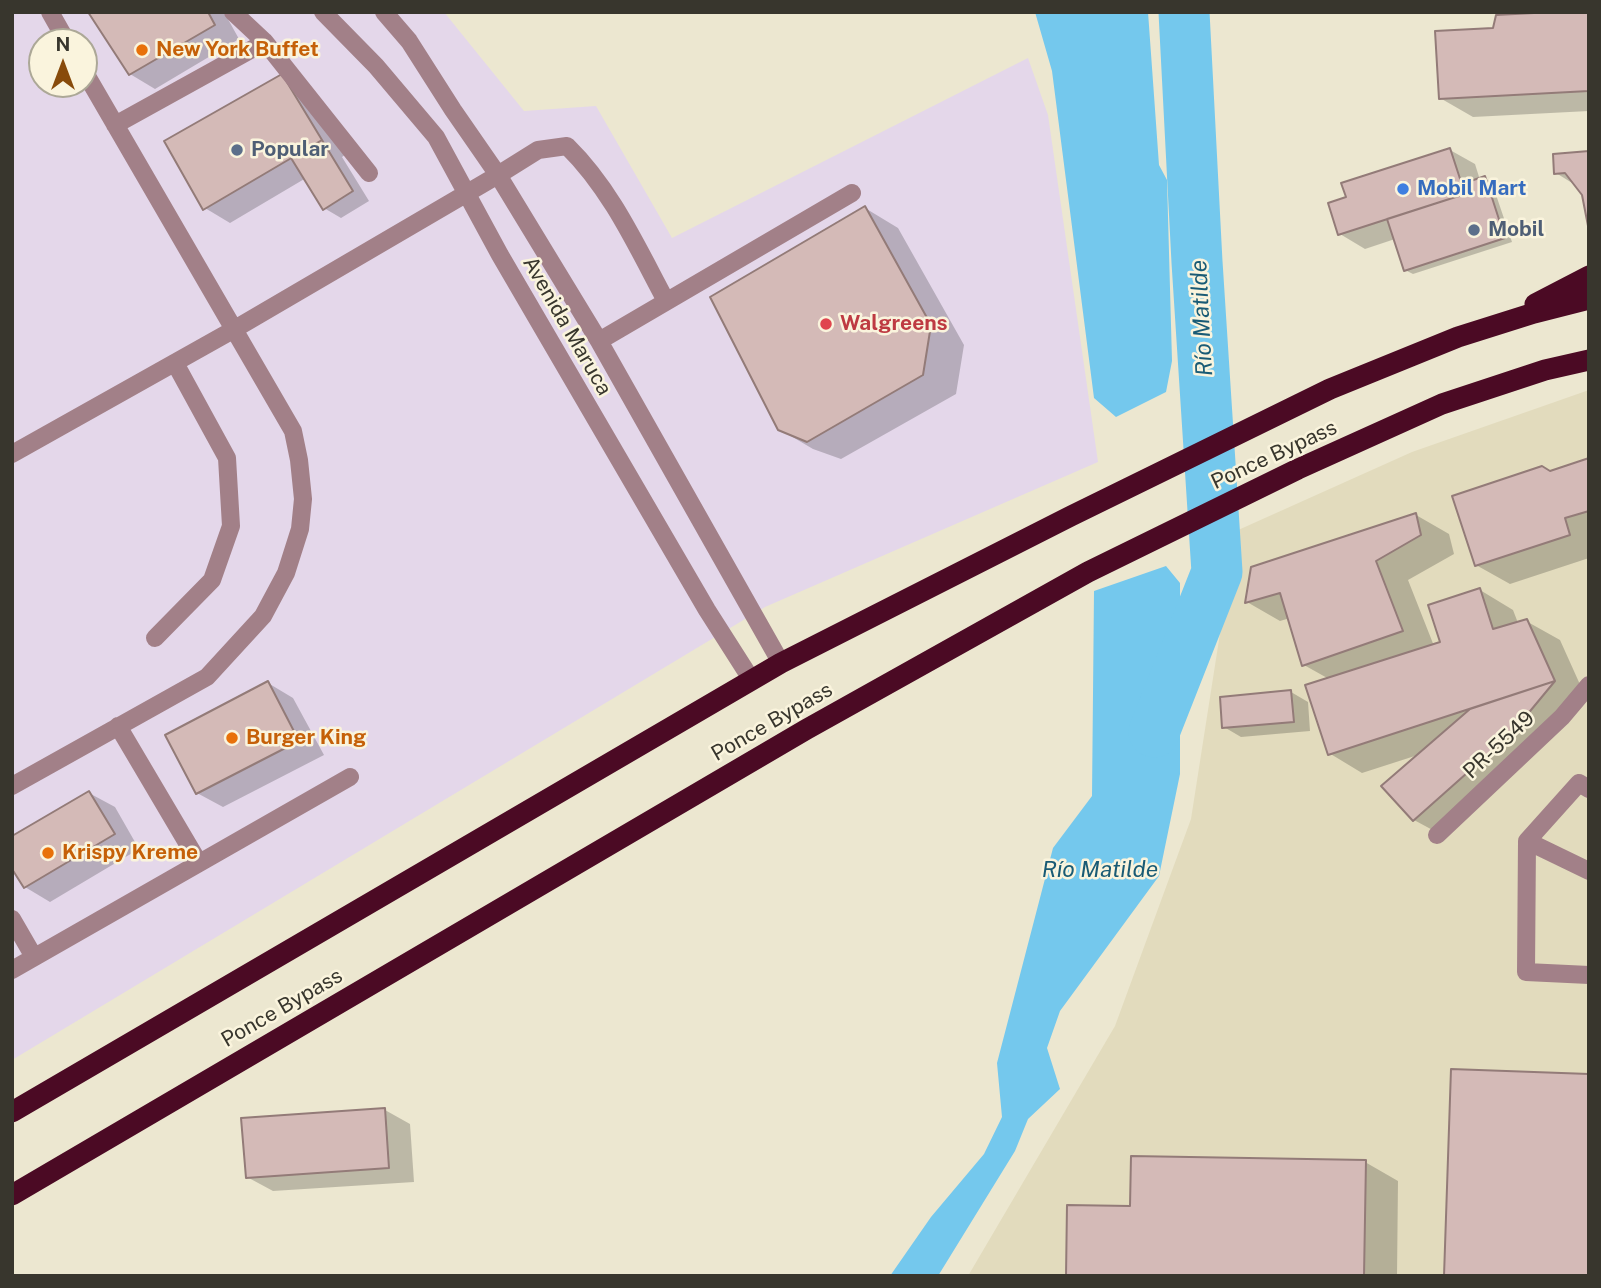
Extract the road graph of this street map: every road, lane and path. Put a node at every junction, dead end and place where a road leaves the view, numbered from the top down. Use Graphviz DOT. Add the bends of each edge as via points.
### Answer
graph roads {
  1 [pos="50,12"];
  2 [pos="233,12"];
  3 [pos="323,12"];
  4 [pos="384,12"];
  5 [pos="59,28"];
  6 [pos="265,42"];
  7 [pos="98,95"];
  8 [pos="115,125"];
  9 [pos="369,173"];
  10 [pos="498,175"];
  11 [pos="852,193"];
  12 [pos="467,194"];
  13 [pos="1589,276"];
  14 [pos="1589,299"];
  15 [pos="666,301"];
  16 [pos="1493,326"];
  17 [pos="233,330"];
  18 [pos="599,341"];
  19 [pos="1589,360"];
  20 [pos="175,363"];
  21 [pos="1545,370"];
  22 [pos="1589,371"];
  23 [pos="12,454"];
  24 [pos="155,638"];
  25 [pos="780,663"];
  26 [pos="751,680"];
  27 [pos="1589,685"];
  28 [pos="118,726"];
  29 [pos="350,777"];
  30 [pos="12,786"];
  31 [pos="1589,789"];
  32 [pos="1437,835"];
  33 [pos="1527,841"];
  34 [pos="199,863"];
  35 [pos="1589,871"];
  36 [pos="12,919"];
  37 [pos="34,957"];
  38 [pos="12,970"];
  39 [pos="1589,975"];
  40 [pos="12,1112"];
  41 [pos="12,1195"];
  1 -- 5 [label="street"];
  2 -- 6 [label="street"];
  3 -- 12 [label="street, Avenida Maruca" via="436,137"];
  4 -- 10 [label="street, Avenida Maruca" via="409,41"];
  6 -- 8 [label="street"];
  6 -- 9 [label="street"];
  7 -- 8 [label="street"];
  8 -- 17 [label="street"];
  10 -- 12 [label="street"];
  10 -- 15 [label="street" via="538,150 567,146 589,167"];
  10 -- 18 [label="street, Avenida Maruca"];
  11 -- 15 [label="street"];
  12 -- 17 [label="street"];
  12 -- 26 [label="street, Avenida Maruca"];
  13 -- 16 [label="highway"];
  14 -- 16 [label="highway, Ponce Bypass"];
  15 -- 18 [label="street"];
  16 -- 25 [label="highway, Ponce Bypass" via="1283,411"];
  17 -- 20 [label="street"];
  17 -- 28 [label="street" via="293,431 303,499 300,529 286,573 263,616 246,636 206,677"];
  18 -- 25 [label="street, Avenida Maruca"];
  19 -- 21 [label="highway, Ponce Bypass"];
  20 -- 23 [label="street"];
  20 -- 24 [label="street" via="227,458 231,526 212,580"];
  21 -- 22 [label="highway"];
  21 -- 41 [label="highway, Ponce Bypass" via="1442,404 1088,572 795,736"];
  25 -- 26 [label="highway, Ponce Bypass"];
  26 -- 40 [label="highway, Ponce Bypass"];
  27 -- 32 [label="street, PR-5549" via="1562,717"];
  28 -- 30 [label="street"];
  28 -- 34 [label="street"];
  29 -- 34 [label="street"];
  31 -- 33 [label="street" via="1579,783"];
  33 -- 35 [label="street"];
  33 -- 39 [label="street" via="1526,972"];
  34 -- 37 [label="street"];
  36 -- 37 [label="street"];
  37 -- 38 [label="street"];
}
